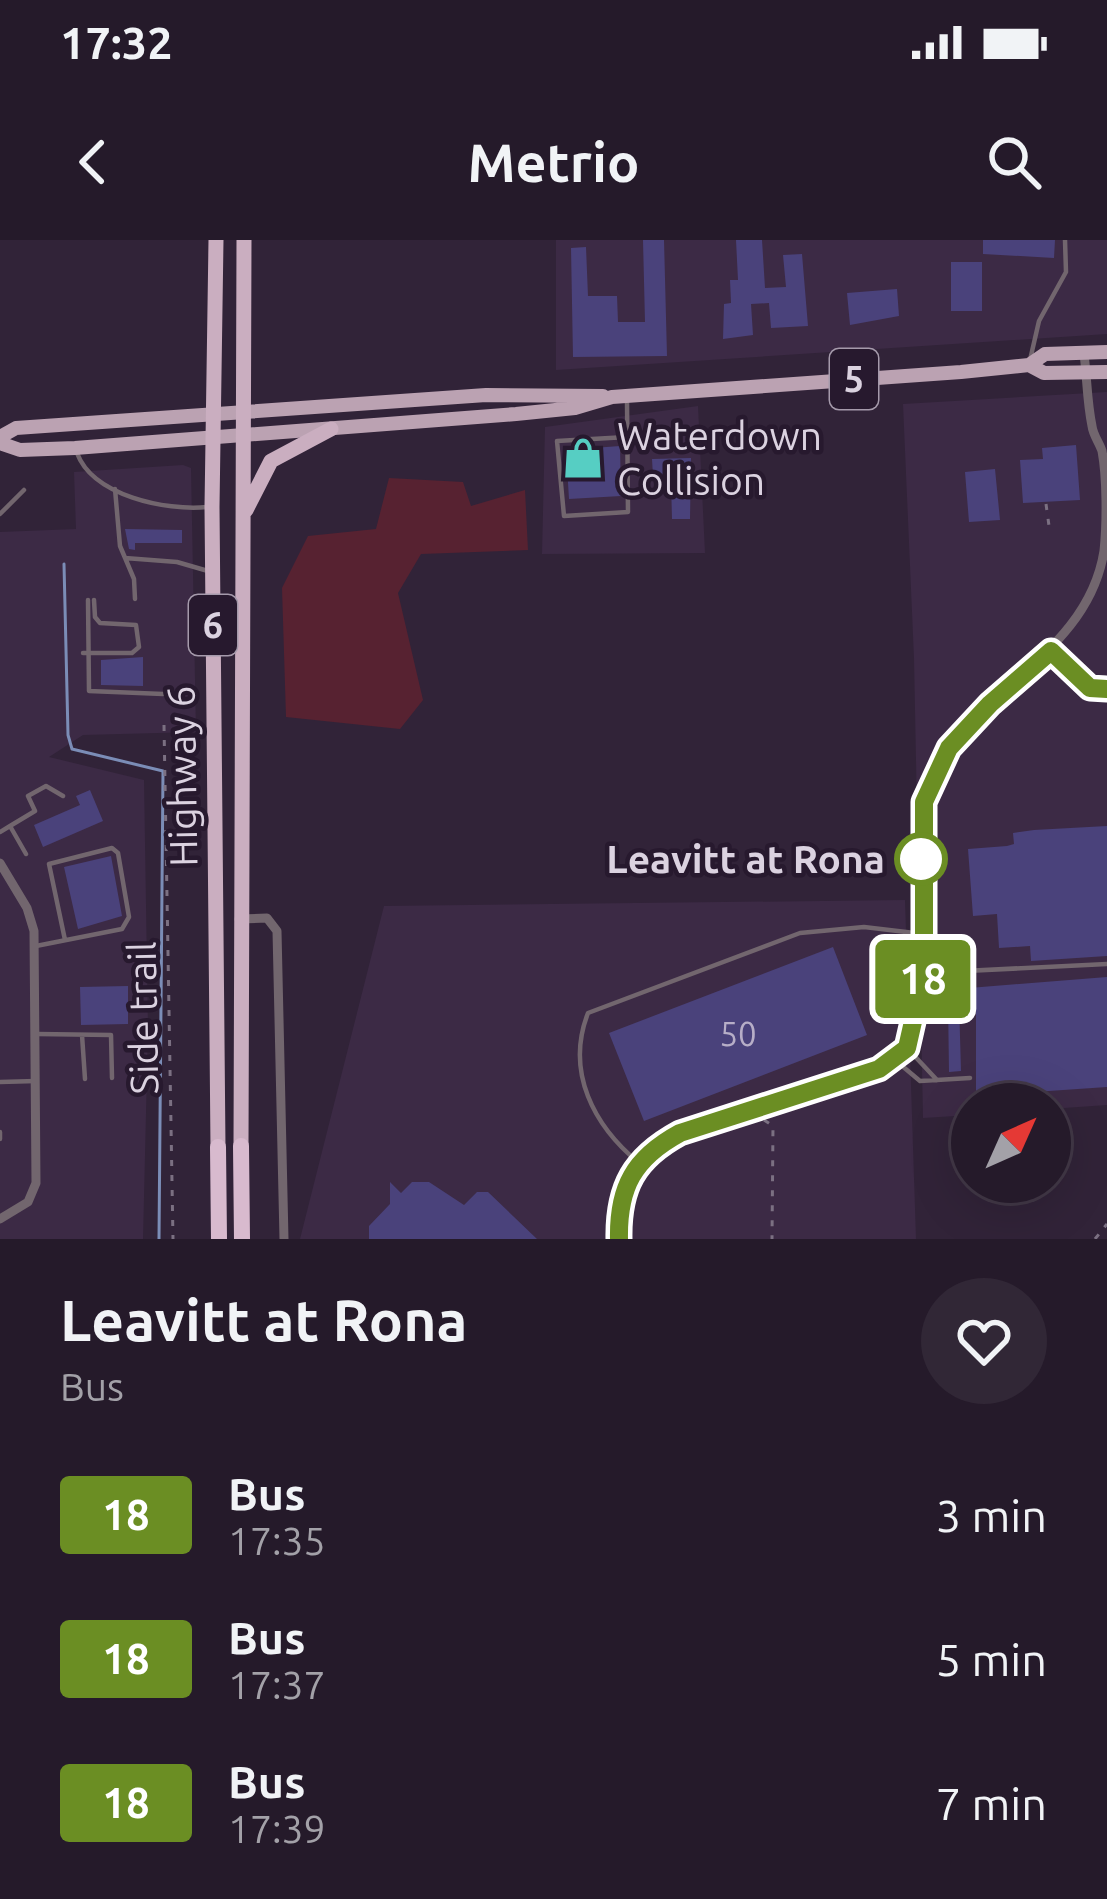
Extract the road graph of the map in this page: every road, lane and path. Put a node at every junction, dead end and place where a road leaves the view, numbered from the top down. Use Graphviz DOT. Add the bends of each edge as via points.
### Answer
graph roads {
  1 [pos="216,240"];
  2 [pos="244,240"];
  3 [pos="1065,240"];
  4 [pos="1106,352"];
  5 [pos="1084,354"];
  6 [pos="1029,365"];
  7 [pos="1086,373"];
  8 [pos="1107,375"];
  9 [pos="619,396"];
  10 [pos="245,411"];
  11 [pos="212,413"];
  12 [pos="331,429"];
  13 [pos="244,435"];
  14 [pos="212,437"];
  15 [pos="627,437"];
  16 [pos="1107,439"];
  17 [pos="0,440"];
  18 [pos="75,448"];
  19 [pos="1102,452"];
  20 [pos="116,488"];
  21 [pos="24,490"];
  22 [pos="1046,504"];
  23 [pos="212,507"];
  24 [pos="2,510"];
  25 [pos="243,518"];
  26 [pos="1049,533"];
  27 [pos="125,558"];
  28 [pos="212,572"];
  29 [pos="135,598"];
  30 [pos="1051,651"];
  31 [pos="86,653"];
  32 [pos="1107,689"];
  33 [pos="164,694"];
  34 [pos="164,725"];
  35 [pos="63,796"];
  36 [pos="10,826"];
  37 [pos="0,832"];
  38 [pos="26,854"];
  39 [pos="0,862"];
  40 [pos="217,891"];
  41 [pos="239,891"];
  42 [pos="239,919"];
  43 [pos="922,934"];
  44 [pos="65,940"];
  45 [pos="36,946"];
  46 [pos="1107,964"];
  47 [pos="924,973"];
  48 [pos="37,1034"];
  49 [pos="82,1035"];
  50 [pos="907,1048"];
  51 [pos="895,1060"];
  52 [pos="112,1078"];
  53 [pos="970,1078"];
  54 [pos="85,1079"];
  55 [pos="36,1081"];
  56 [pos="937,1081"];
  57 [pos="0,1082"];
  58 [pos="764,1120"];
  59 [pos="241,1146"];
  60 [pos="218,1147"];
  61 [pos="638,1163"];
  62 [pos="0,1219"];
  63 [pos="1107,1224"];
  64 [pos="173,1239"];
  65 [pos="219,1239"];
  66 [pos="242,1239"];
  67 [pos="284,1239"];
  68 [pos="619,1239"];
  69 [pos="772,1239"];
  70 [pos="1095,1239"];
  1 -- 11 [label="highway, Highway 6 / 6"];
  2 -- 10 [label="highway, Highway 6 / 6"];
  3 -- 6 [label="lane" via="1066,272 1039,321"];
  4 -- 5 [label="main road, 5"];
  4 -- 8 [label="street"];
  5 -- 6 [label="main road, 5" via="1045,354"];
  5 -- 7 [label="street"];
  6 -- 7 [label="main road, 5"];
  6 -- 9 [label="main road, 5"];
  7 -- 8 [label="main road, 5"];
  7 -- 19 [label="street"];
  9 -- 10 [label="main road, 5" via="486,395"];
  9 -- 12 [label="main road, 5" via="575,408"];
  9 -- 15 [label="lane"];
  10 -- 11 [label="main road, 5"];
  10 -- 13 [label="highway, Highway 6 / 6"];
  11 -- 14 [label="highway, Highway 6 / 6"];
  11 -- 17 [label="main road, 5" via="16,428"];
  12 -- 13 [label="main road, 5"];
  12 -- 25 [label="highway" via="271,461"];
  13 -- 14 [label="main road, 5"];
  13 -- 25 [label="highway, Highway 6 / 6"];
  14 -- 18 [label="main road, 5"];
  14 -- 23 [label="highway, Highway 6 / 6"];
  15 -- 15 [label="lane" via="628,512 565,516 557,441"];
  16 -- 19 [label="street"];
  17 -- 18 [label="main road, 5" via="20,450"];
  18 -- 20 [label="lane" via="95,482"];
  19 -- 30 [label="street" via="1104,550 1091,596"];
  20 -- 23 [label="lane" via="180,509"];
  20 -- 27 [label="lane"];
  21 -- 24 [label="lane"];
  22 -- 26 [label="path"];
  23 -- 28 [label="highway, Highway 6 / 6"];
  25 -- 41 [label="highway, Highway 6 / 6"];
  27 -- 28 [label="lane"];
  27 -- 29 [label="lane"];
  28 -- 40 [label="highway, Highway 6 / 6"];
  30 -- 32 [label="lane" via="1090,688"];
  30 -- 43 [label="street" via="949,748 924,802"];
  31 -- 31 [label="lane" via="132,653 139,647 136,625 100,623 91,600"];
  31 -- 33 [label="lane" via="92,694"];
  34 -- 64 [label="path, Side trail"];
  35 -- 36 [label="lane" via="46,786 28,796 35,811"];
  36 -- 37 [label="lane"];
  36 -- 38 [label="lane"];
  39 -- 45 [label="street" via="27,908"];
  40 -- 41 [label="street"];
  40 -- 60 [label="highway, Highway 6 / 6"];
  41 -- 42 [label="highway, Highway 6 / 6"];
  42 -- 59 [label="highway, Highway 6 / 6"];
  42 -- 67 [label="street" via="267,918 277,931"];
  43 -- 47 [label="street"];
  43 -- 61 [label="lane" via="864,927 800,933 588,1013 586,1098 614,1143"];
  44 -- 44 [label="lane" via="122,929 129,917 112,848 49,864"];
  44 -- 45 [label="lane"];
  45 -- 48 [label="street"];
  46 -- 47 [label="lane"];
  47 -- 50 [label="street"];
  48 -- 49 [label="lane"];
  48 -- 55 [label="street"];
  49 -- 52 [label="lane" via="110,1035"];
  49 -- 54 [label="lane"];
  50 -- 51 [label="street"];
  50 -- 56 [label="lane"];
  51 -- 56 [label="lane" via="920,1081"];
  51 -- 61 [label="street" via="680,1133"];
  53 -- 56 [label="lane"];
  55 -- 57 [label="lane"];
  55 -- 62 [label="street" via="33,1194"];
  58 -- 69 [label="path" via="773,1126"];
  59 -- 66 [label="highway, Highway 6 / 6"];
  60 -- 65 [label="highway, Highway 6 / 6"];
  61 -- 68 [label="street" via="618,1207"];
  63 -- 70 [label="path"];
}
